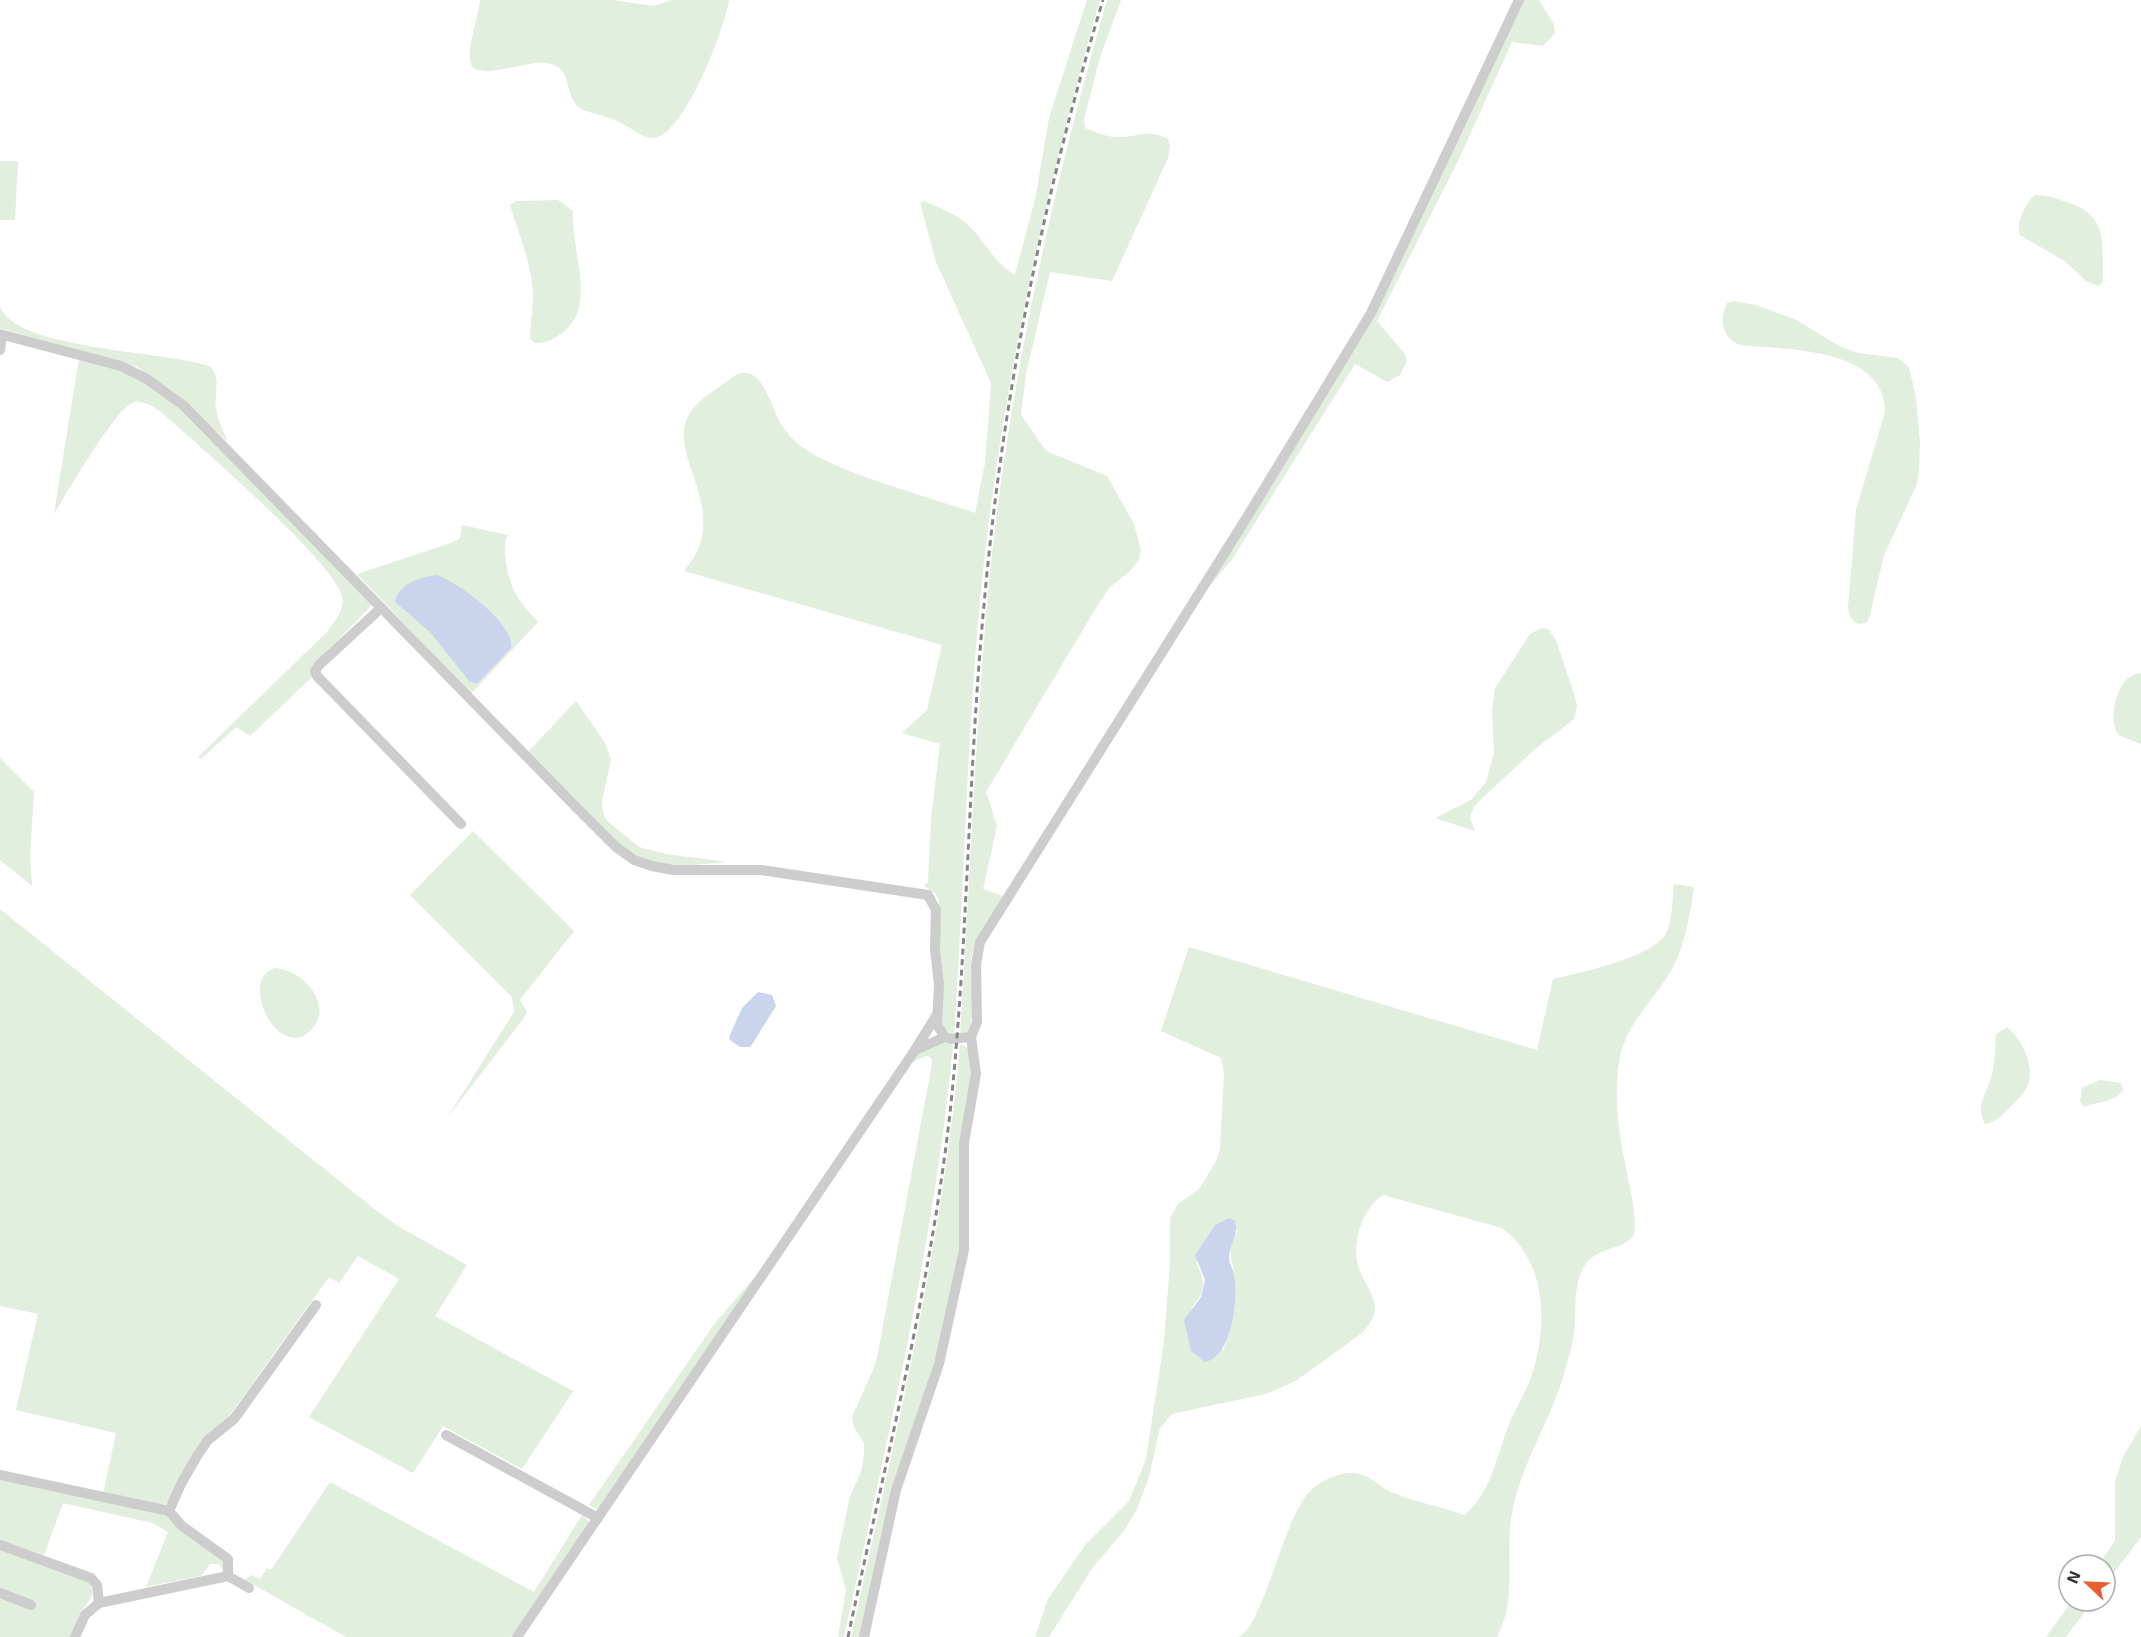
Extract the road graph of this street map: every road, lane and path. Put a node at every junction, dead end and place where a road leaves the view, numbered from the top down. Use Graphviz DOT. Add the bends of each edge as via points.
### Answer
graph roads {
  1 [pos="1519,0"];
  2 [pos="1,334"];
  3 [pos="0,350"];
  4 [pos="381,608"];
  5 [pos="461,824"];
  6 [pos="936,1016"];
  7 [pos="945,1037"];
  8 [pos="971,1037"];
  9 [pos="915,1050"];
  10 [pos="316,1305"];
  11 [pos="446,1435"];
  12 [pos="0,1475"];
  13 [pos="170,1511"];
  14 [pos="598,1518"];
  15 [pos="0,1545"];
  16 [pos="228,1576"];
  17 [pos="249,1588"];
  18 [pos="0,1593"];
  19 [pos="99,1603"];
  20 [pos="31,1605"];
  21 [pos="518,1635"];
  22 [pos="75,1637"];
  23 [pos="864,1637"];
  1 -- 8 [label="street" via="1371,313 985,932 977,954 977,1016"];
  2 -- 3 [label="street"];
  2 -- 4 [label="street" via="111,363 139,374 163,390 219,440"];
  4 -- 5 [label="street" via="315,671"];
  4 -- 6 [label="street" via="595,826 634,860 662,869 761,870 928,895 936,910"];
  6 -- 7 [label="street"];
  6 -- 9 [label="street"];
  7 -- 8 [label="street"];
  7 -- 9 [label="street"];
  8 -- 23 [label="street" via="976,1074 965,1126 964,1250 939,1364 896,1490"];
  9 -- 14 [label="street"];
  10 -- 13 [label="street" via="234,1419 208,1440 180,1484"];
  11 -- 14 [label="street"];
  12 -- 13 [label="street"];
  13 -- 16 [label="street" via="182,1526 223,1554 229,1563"];
  14 -- 21 [label="street"];
  15 -- 19 [label="street" via="91,1578 97,1585"];
  16 -- 17 [label="street"];
  16 -- 19 [label="street"];
  18 -- 20 [label="street"];
  19 -- 22 [label="street" via="85,1615"];
}
